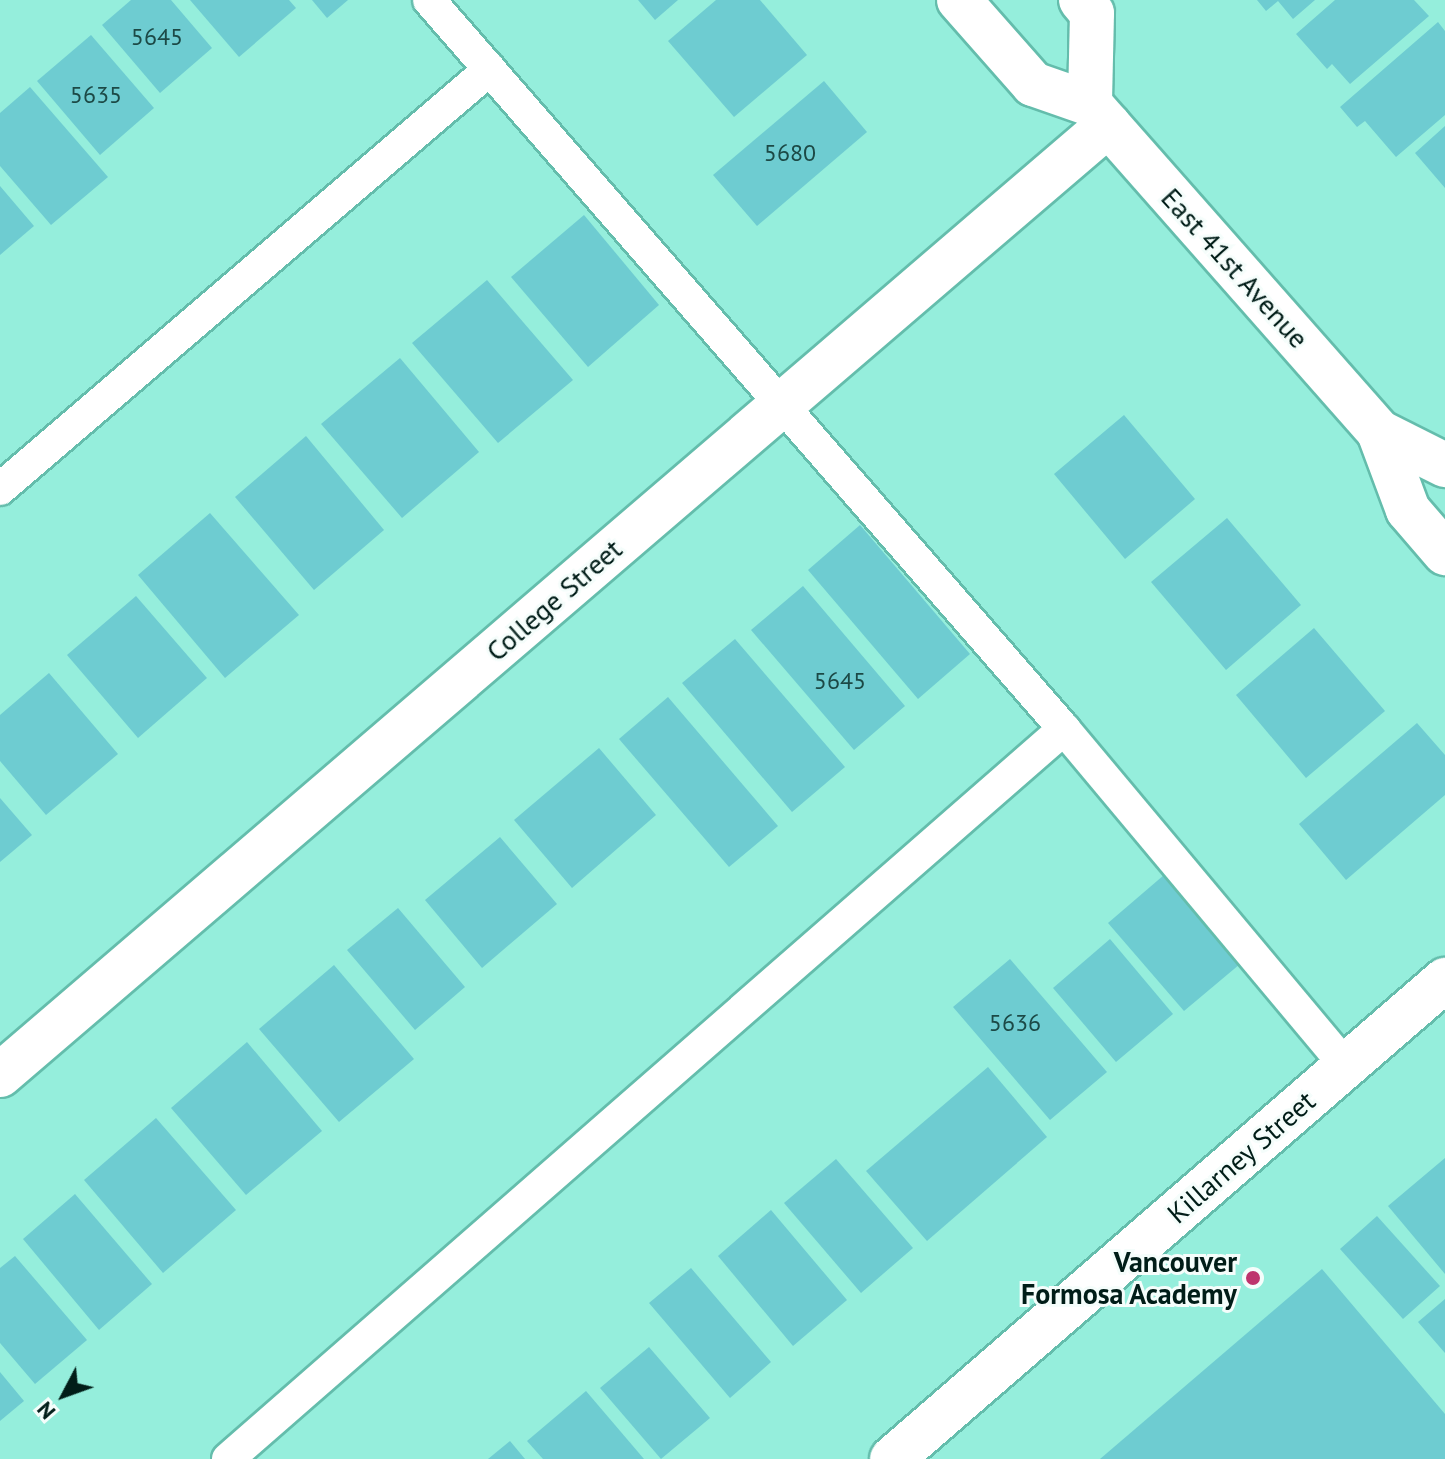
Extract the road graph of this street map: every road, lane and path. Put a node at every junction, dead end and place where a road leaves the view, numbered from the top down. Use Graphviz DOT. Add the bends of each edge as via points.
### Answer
graph roads {
  1 [pos="429,0"];
  2 [pos="959,0"];
  3 [pos="1081,0"];
  4 [pos="490,69"];
  5 [pos="1099,114"];
  6 [pos="783,404"];
  7 [pos="1379,432"];
  8 [pos="1445,465"];
  9 [pos="0,489"];
  10 [pos="1445,553"];
  11 [pos="1064,729"];
  12 [pos="1445,980"];
  13 [pos="1346,1066"];
  14 [pos="0,1075"];
  15 [pos="916,1451"];
  16 [pos="228,1459"];
  1 -- 4 [label="lane"];
  2 -- 5 [label="street, East 41st Avenue" via="1033,84"];
  3 -- 5 [label="street" via="1092,13"];
  4 -- 6 [label="lane"];
  4 -- 9 [label="lane"];
  5 -- 6 [label="street, College Street"];
  5 -- 7 [label="street, East 41st Avenue"];
  6 -- 11 [label="lane"];
  6 -- 14 [label="street, College Street"];
  7 -- 8 [label="street, East 41st Avenue"];
  7 -- 10 [label="street, East 41st Avenue" via="1408,510"];
  11 -- 13 [label="lane"];
  11 -- 16 [label="lane"];
  12 -- 13 [label="street, Killarney Street"];
  13 -- 15 [label="street, Killarney Street"];
}
